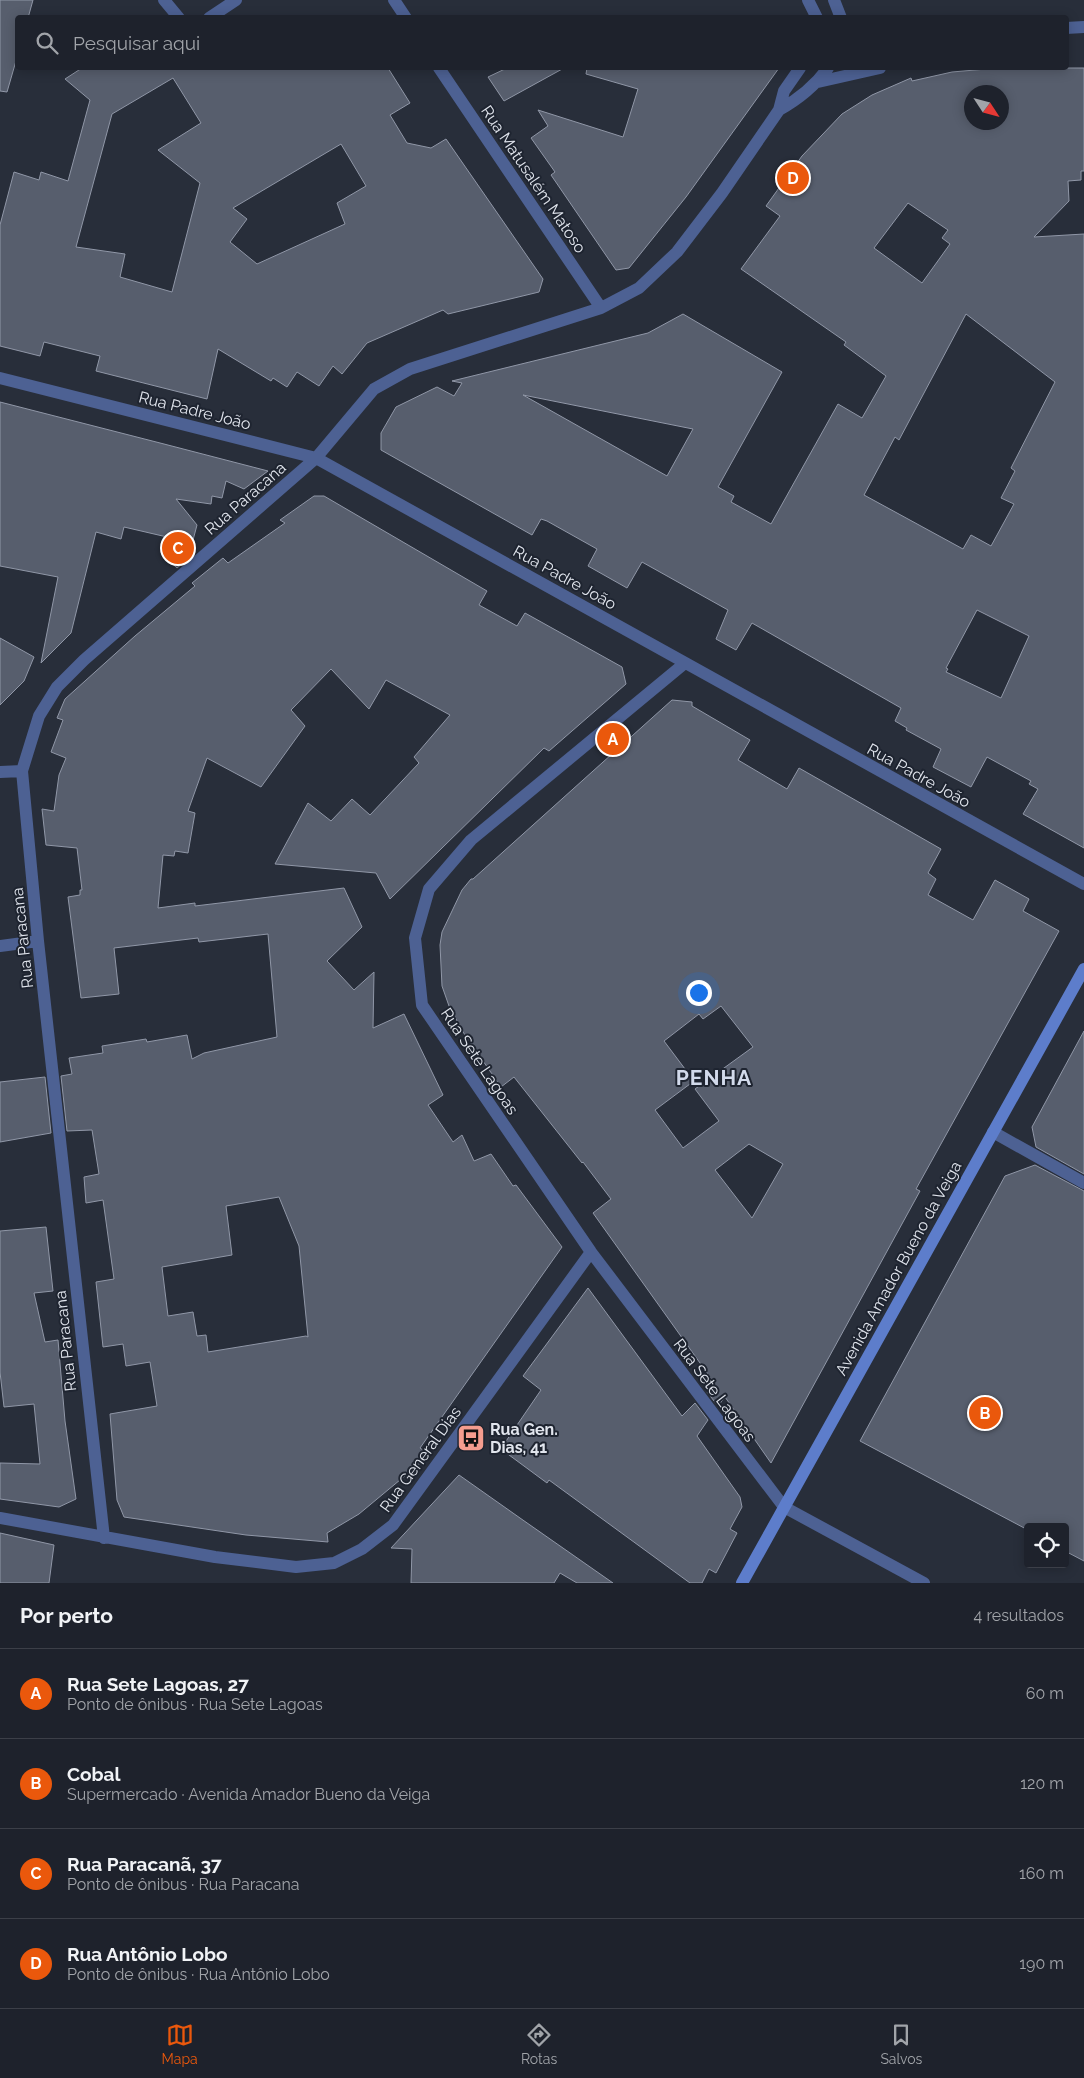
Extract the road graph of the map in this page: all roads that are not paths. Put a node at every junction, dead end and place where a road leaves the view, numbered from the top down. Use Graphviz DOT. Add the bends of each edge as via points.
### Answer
graph roads {
  1 [pos="164,0"];
  2 [pos="236,0"];
  3 [pos="394,0"];
  4 [pos="808,0"];
  5 [pos="834,0"];
  6 [pos="176,15"];
  7 [pos="214,15"];
  8 [pos="404,15"];
  9 [pos="816,15"];
  10 [pos="840,15"];
  11 [pos="1084,27"];
  12 [pos="1069,28"];
  13 [pos="440,70"];
  14 [pos="799,70"];
  15 [pos="827,70"];
  16 [pos="871,70"];
  17 [pos="818,82"];
  18 [pos="779,110"];
  19 [pos="602,308"];
  20 [pos="0,378"];
  21 [pos="316,458"];
  22 [pos="685,662"];
  23 [pos="22,771"];
  24 [pos="0,772"];
  25 [pos="1084,884"];
  26 [pos="38,941"];
  27 [pos="0,946"];
  28 [pos="1084,969"];
  29 [pos="993,1132"];
  30 [pos="1084,1184"];
  31 [pos="591,1252"];
  32 [pos="784,1507"];
  33 [pos="0,1518"];
  34 [pos="104,1538"];
  35 [pos="742,1583"];
  36 [pos="924,1583"];
  1 -- 6 [label="street"];
  2 -- 7 [label="street"];
  3 -- 8 [label="street"];
  4 -- 9 [label="street"];
  5 -- 10 [label="street"];
  11 -- 12 [label="street"];
  13 -- 19 [label="street, Rua Matusalém Matoso"];
  14 -- 18 [label="street" via="784,91"];
  15 -- 17 [label="street"];
  16 -- 17 [label="street"];
  17 -- 18 [label="street" via="798,100"];
  18 -- 19 [label="street, Rua Paracana" via="677,252 639,288"];
  19 -- 21 [label="street, Rua Paracana" via="410,369 374,389"];
  20 -- 21 [label="street, Rua Padre João"];
  21 -- 22 [label="street, Rua Padre João"];
  21 -- 23 [label="street, Rua Paracana" via="57,687 39,716"];
  22 -- 25 [label="street, Rua Padre João"];
  22 -- 31 [label="street, Rua Sete Lagoas" via="471,840 429,889 415,938 422,1005"];
  23 -- 24 [label="street"];
  23 -- 26 [label="street, Rua Paracana"];
  26 -- 27 [label="street"];
  26 -- 34 [label="street, Rua Paracana"];
  28 -- 29 [label="main road, Avenida Amador Bueno da Veiga"];
  29 -- 30 [label="street"];
  29 -- 32 [label="main road, Avenida Amador Bueno da Veiga"];
  31 -- 32 [label="street, Rua Sete Lagoas"];
  31 -- 34 [label="street, Rua General Dias" via="393,1526 362,1549 334,1562 296,1567"];
  32 -- 35 [label="main road, Avenida Amador Bueno da Veiga"];
  32 -- 36 [label="street"];
  33 -- 34 [label="street, Rua General Dias"];
}
